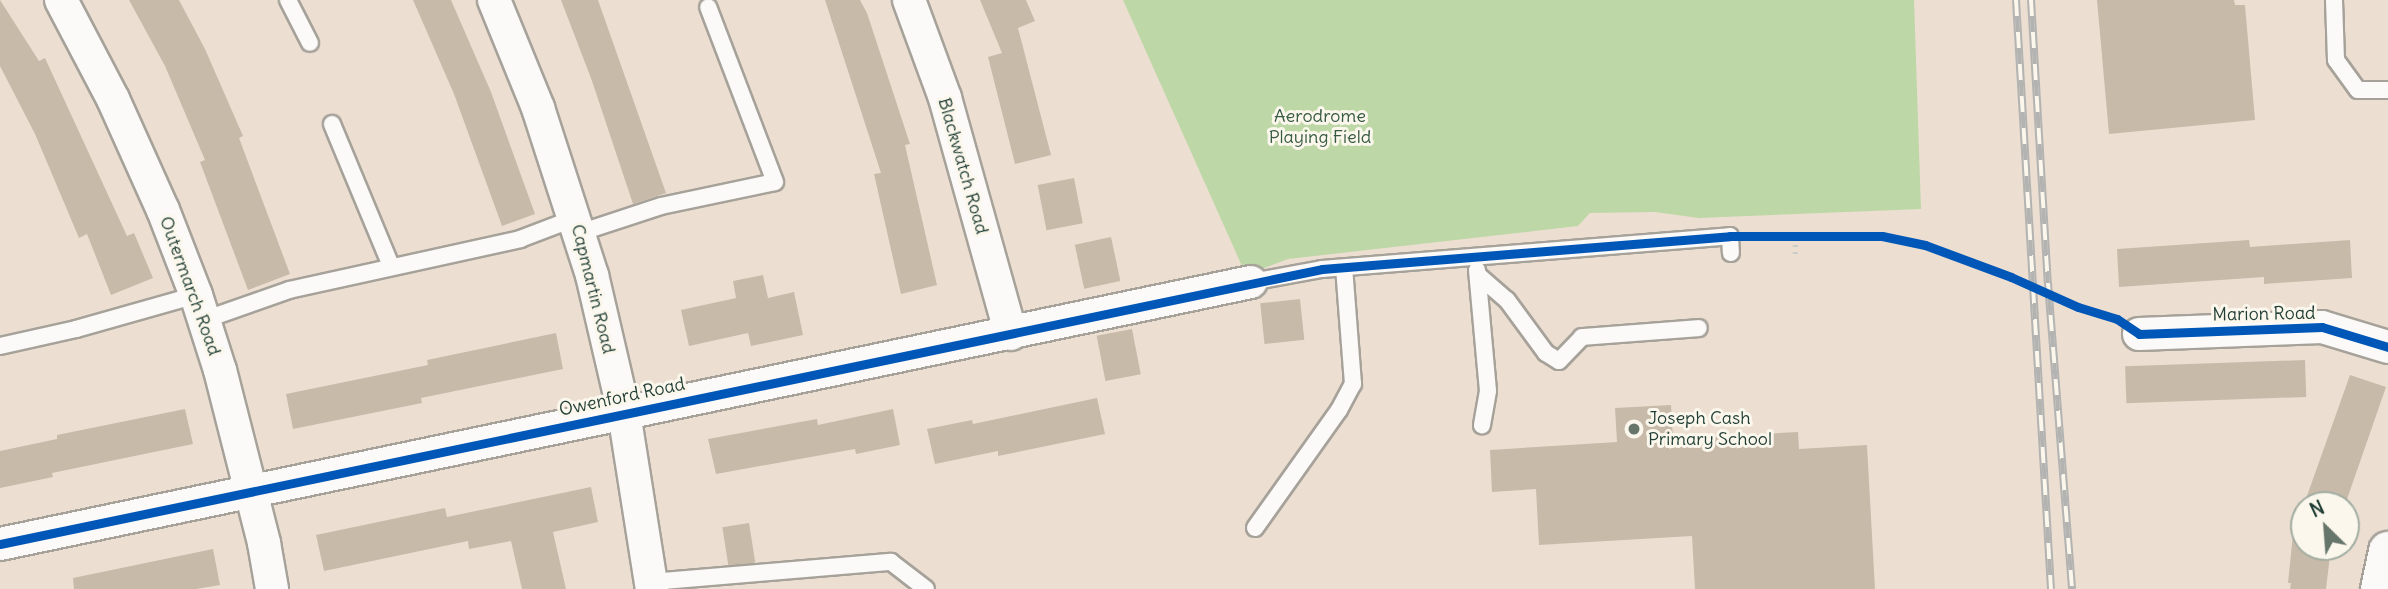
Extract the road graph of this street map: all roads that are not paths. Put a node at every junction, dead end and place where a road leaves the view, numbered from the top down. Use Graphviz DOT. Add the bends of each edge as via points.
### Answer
graph roads {
  1 [pos="61,0"];
  2 [pos="288,0"];
  3 [pos="494,0"];
  4 [pos="909,0"];
  5 [pos="2334,0"];
  6 [pos="708,7"];
  7 [pos="310,43"];
  8 [pos="2388,90"];
  9 [pos="332,124"];
  10 [pos="577,226"];
  11 [pos="1731,253"];
  12 [pos="1475,257"];
  13 [pos="391,266"];
  14 [pos="1344,268"];
  15 [pos="1478,275"];
  16 [pos="1251,282"];
  17 [pos="200,308"];
  18 [pos="1699,328"];
  19 [pos="1011,334"];
  20 [pos="2139,334"];
  21 [pos="0,345"];
  22 [pos="2388,347"];
  23 [pos="624,413"];
  24 [pos="1482,425"];
  25 [pos="251,491"];
  26 [pos="1255,527"];
  27 [pos="0,544"];
  28 [pos="2388,551"];
  29 [pos="652,586"];
  30 [pos="272,589"];
  31 [pos="926,589"];
  32 [pos="2380,589"];
  1 -- 17 [label="street, Outermarch Road" via="113,99 163,210"];
  2 -- 7 [label="lane"];
  3 -- 10 [label="street, Capmartin Road" via="538,108"];
  4 -- 19 [label="street, Blackwatch Road" via="945,98"];
  5 -- 8 [label="lane" via="2336,60 2358,90"];
  6 -- 10 [label="lane" via="775,182"];
  9 -- 13 [label="lane"];
  10 -- 13 [label="lane"];
  10 -- 23 [label="street, Capmartin Road"];
  11 -- 12 [label="lane" via="1730,236"];
  12 -- 14 [label="lane"];
  12 -- 15 [label="lane"];
  13 -- 17 [label="lane"];
  14 -- 16 [label="lane"];
  14 -- 26 [label="lane" via="1353,384"];
  15 -- 18 [label="lane" via="1507,300 1546,353 1559,361 1582,337"];
  15 -- 24 [label="lane" via="1488,391"];
  16 -- 19 [label="street, Owenford Road"];
  17 -- 21 [label="lane"];
  17 -- 25 [label="street, Outermarch Road"];
  19 -- 23 [label="street, Owenford Road"];
  20 -- 22 [label="street, Marion Road" via="2322,327"];
  23 -- 25 [label="street, Owenford Road"];
  23 -- 29 [label="street, Capmartin Road"];
  25 -- 27 [label="street, Owenford Road"];
  25 -- 30 [label="street, Outermarch Road"];
  28 -- 32 [label="street"];
  29 -- 31 [label="lane" via="891,562"];
}
